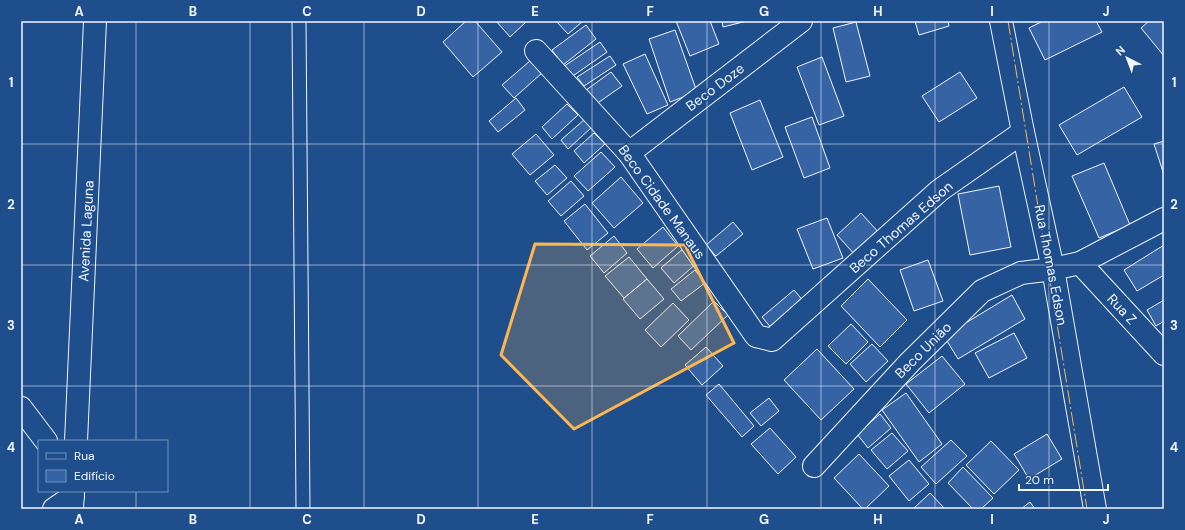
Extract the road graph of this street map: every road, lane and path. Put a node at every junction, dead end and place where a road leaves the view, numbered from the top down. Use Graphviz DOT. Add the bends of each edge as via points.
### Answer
graph roads {
  1 [pos="95,21"];
  2 [pos="299,21"];
  3 [pos="801,21"];
  4 [pos="1004,22"];
  5 [pos="536,51"];
  6 [pos="1023,132"];
  7 [pos="629,153"];
  8 [pos="1164,219"];
  9 [pos="1080,263"];
  10 [pos="1053,269"];
  11 [pos="786,328"];
  12 [pos="1164,354"];
  13 [pos="21,408"];
  14 [pos="45,440"];
  15 [pos="76,440"];
  16 [pos="814,466"];
  17 [pos="73,499"];
  18 [pos="54,509"];
  19 [pos="303,509"];
  20 [pos="1095,509"];
  1 -- 15 [label="street, Avenida Laguna"];
  2 -- 19 [label="lane"];
  3 -- 7 [label="street, Beco Doze"];
  4 -- 6 [label="street, Rua Thomas Edson"];
  5 -- 7 [label="street, Beco Cidade Manaus"];
  6 -- 10 [label="street, Rua Thomas Edson"];
  6 -- 11 [label="street, Beco Thomas Edson" via="940,190"];
  7 -- 11 [label="street, Beco Cidade Manaus" via="756,336 772,340"];
  8 -- 9 [label="street, Beco União"];
  9 -- 10 [label="street, Beco União"];
  9 -- 12 [label="street, Rua Z"];
  10 -- 16 [label="street, Beco União" via="1021,273 982,291 910,362"];
  10 -- 20 [label="street, Rua Thomas Edson"];
  13 -- 14 [label="street"];
  17 -- 18 [label="street"];
}
